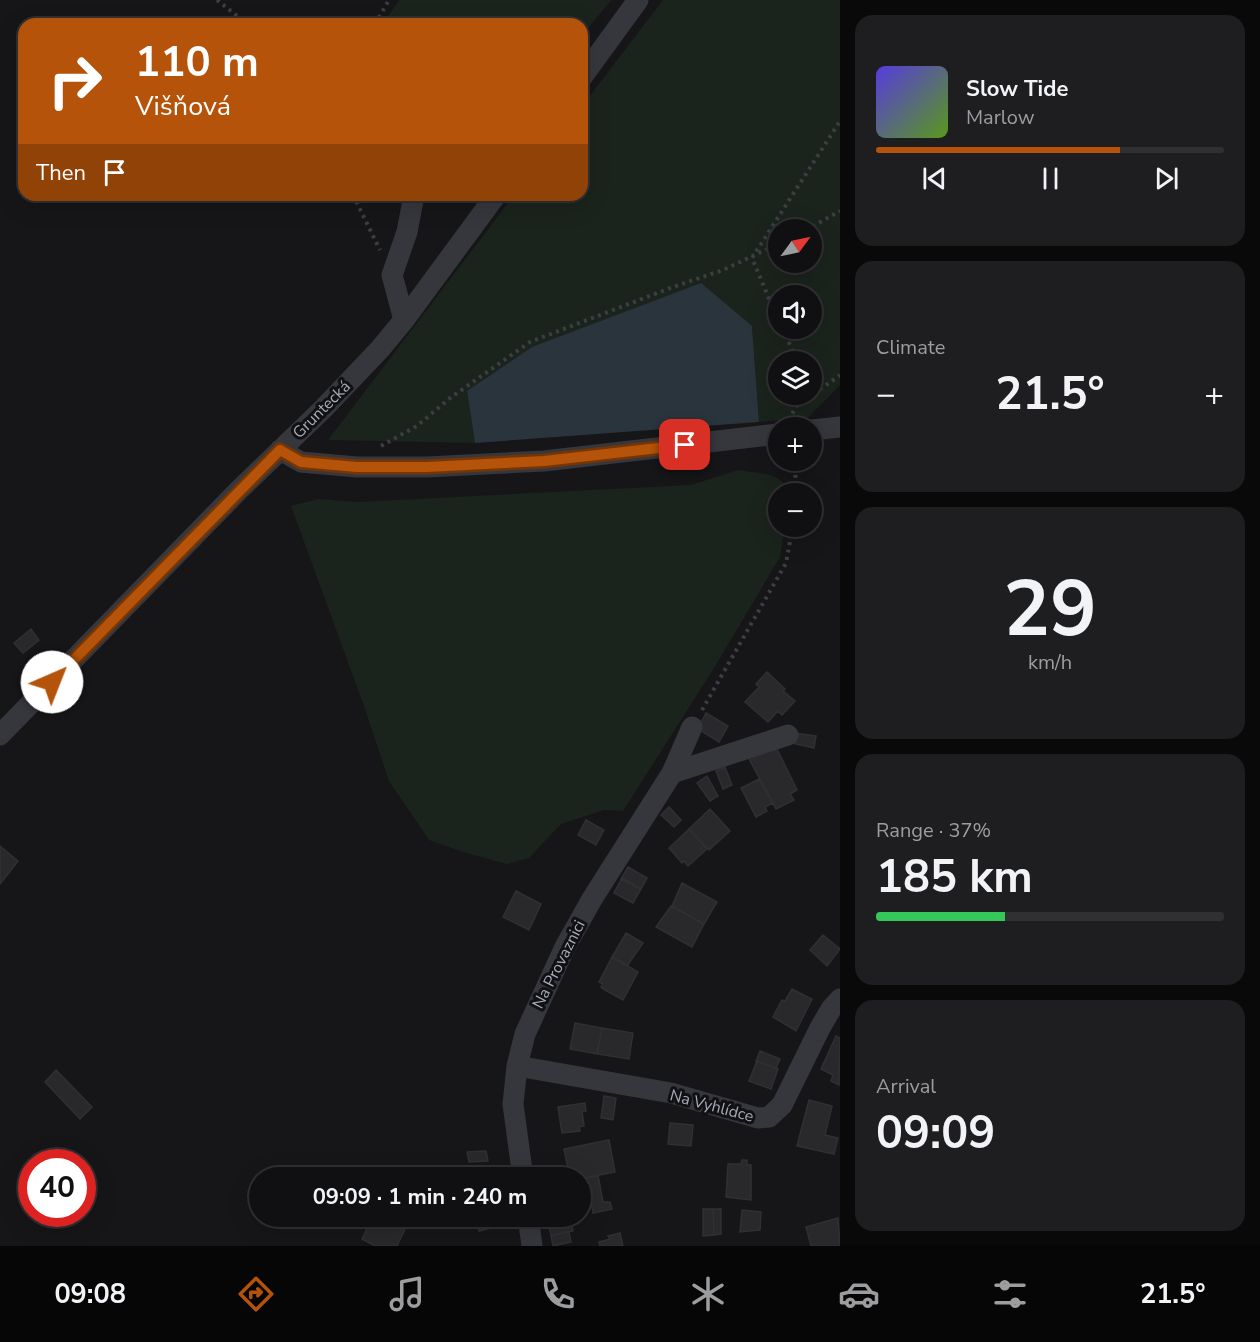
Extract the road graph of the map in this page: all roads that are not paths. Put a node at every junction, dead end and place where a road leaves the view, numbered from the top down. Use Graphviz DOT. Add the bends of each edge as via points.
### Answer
graph roads {
  1 [pos="638,0"];
  2 [pos="588,69"];
  3 [pos="413,201"];
  4 [pos="491,201"];
  5 [pos="404,320"];
  6 [pos="840,428"];
  7 [pos="822,429"];
  8 [pos="768,435"];
  9 [pos="280,450"];
  10 [pos="692,727"];
  11 [pos="0,735"];
  12 [pos="788,735"];
  13 [pos="672,772"];
  14 [pos="840,999"];
  15 [pos="517,1066"];
  16 [pos="522,1167"];
  17 [pos="529,1227"];
  18 [pos="532,1246"];
  1 -- 2 [label="street"];
  3 -- 5 [label="street" via="392,275"];
  4 -- 5 [label="street, Gruntecká"];
  5 -- 9 [label="street, Gruntecká"];
  6 -- 7 [label="street"];
  8 -- 9 [label="street" via="544,461 427,467 301,462"];
  9 -- 11 [label="street, Gruntecká"];
  10 -- 13 [label="street, Na Provaznici"];
  12 -- 13 [label="street"];
  13 -- 15 [label="street, Na Provaznici" via="565,947 533,1013"];
  14 -- 15 [label="street, Na Vyhlídce" via="820,1028 782,1105 769,1117 758,1118 670,1093"];
  15 -- 16 [label="street, Na Provaznici" via="513,1104"];
  17 -- 18 [label="street"];
}
